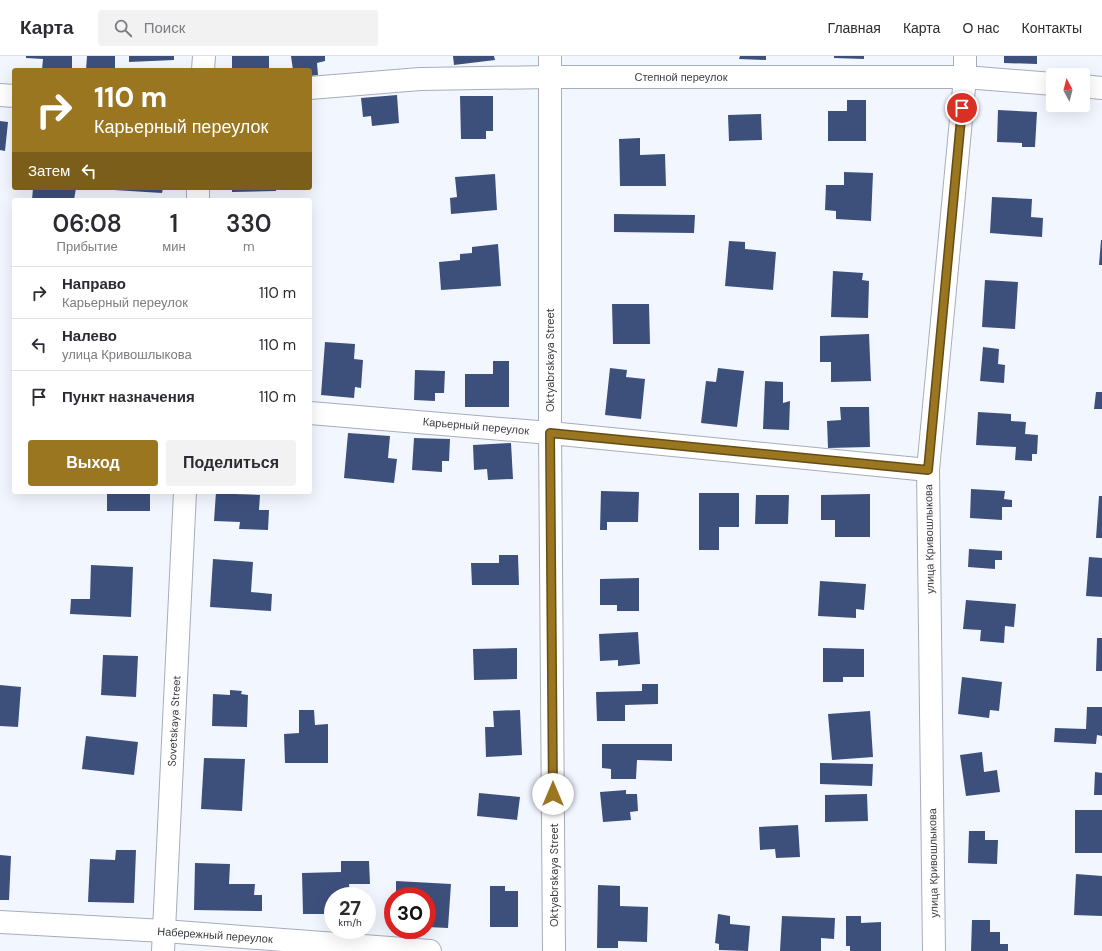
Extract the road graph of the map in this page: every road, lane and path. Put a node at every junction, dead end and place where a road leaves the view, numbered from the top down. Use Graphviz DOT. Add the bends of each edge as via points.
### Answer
graph roads {
  1 [pos="204,56"];
  2 [pos="550,66"];
  3 [pos="965,66"];
  4 [pos="203,68"];
  5 [pos="1046,83"];
  6 [pos="1090,87"];
  7 [pos="312,88"];
  8 [pos="1102,88"];
  9 [pos="0,95"];
  10 [pos="12,96"];
  11 [pos="312,412"];
  12 [pos="550,433"];
  13 [pos="928,470"];
  14 [pos="185,494"];
  15 [pos="0,922"];
  16 [pos="164,941"];
  17 [pos="430,951"];
  18 [pos="554,951"];
  19 [pos="934,951"];
  1 -- 4 [label="street"];
  2 -- 3 [label="street, Степной переулок"];
  2 -- 7 [label="street, Степной переулок"];
  2 -- 12 [label="street, Oktyabrskaya Street"];
  3 -- 5 [label="street, Степной переулок"];
  3 -- 13 [label="street, улица Кривошлыкова"];
  6 -- 8 [label="street"];
  9 -- 10 [label="street"];
  11 -- 12 [label="street, Карьерный переулок"];
  12 -- 13 [label="street, Карьерный переулок"];
  12 -- 18 [label="street, Oktyabrskaya Street"];
  13 -- 19 [label="street, улица Кривошлыкова"];
  14 -- 16 [label="street, Sovetskaya Street"];
  15 -- 16 [label="street, Набережный переулок"];
  16 -- 17 [label="street, Набережный переулок"];
}
